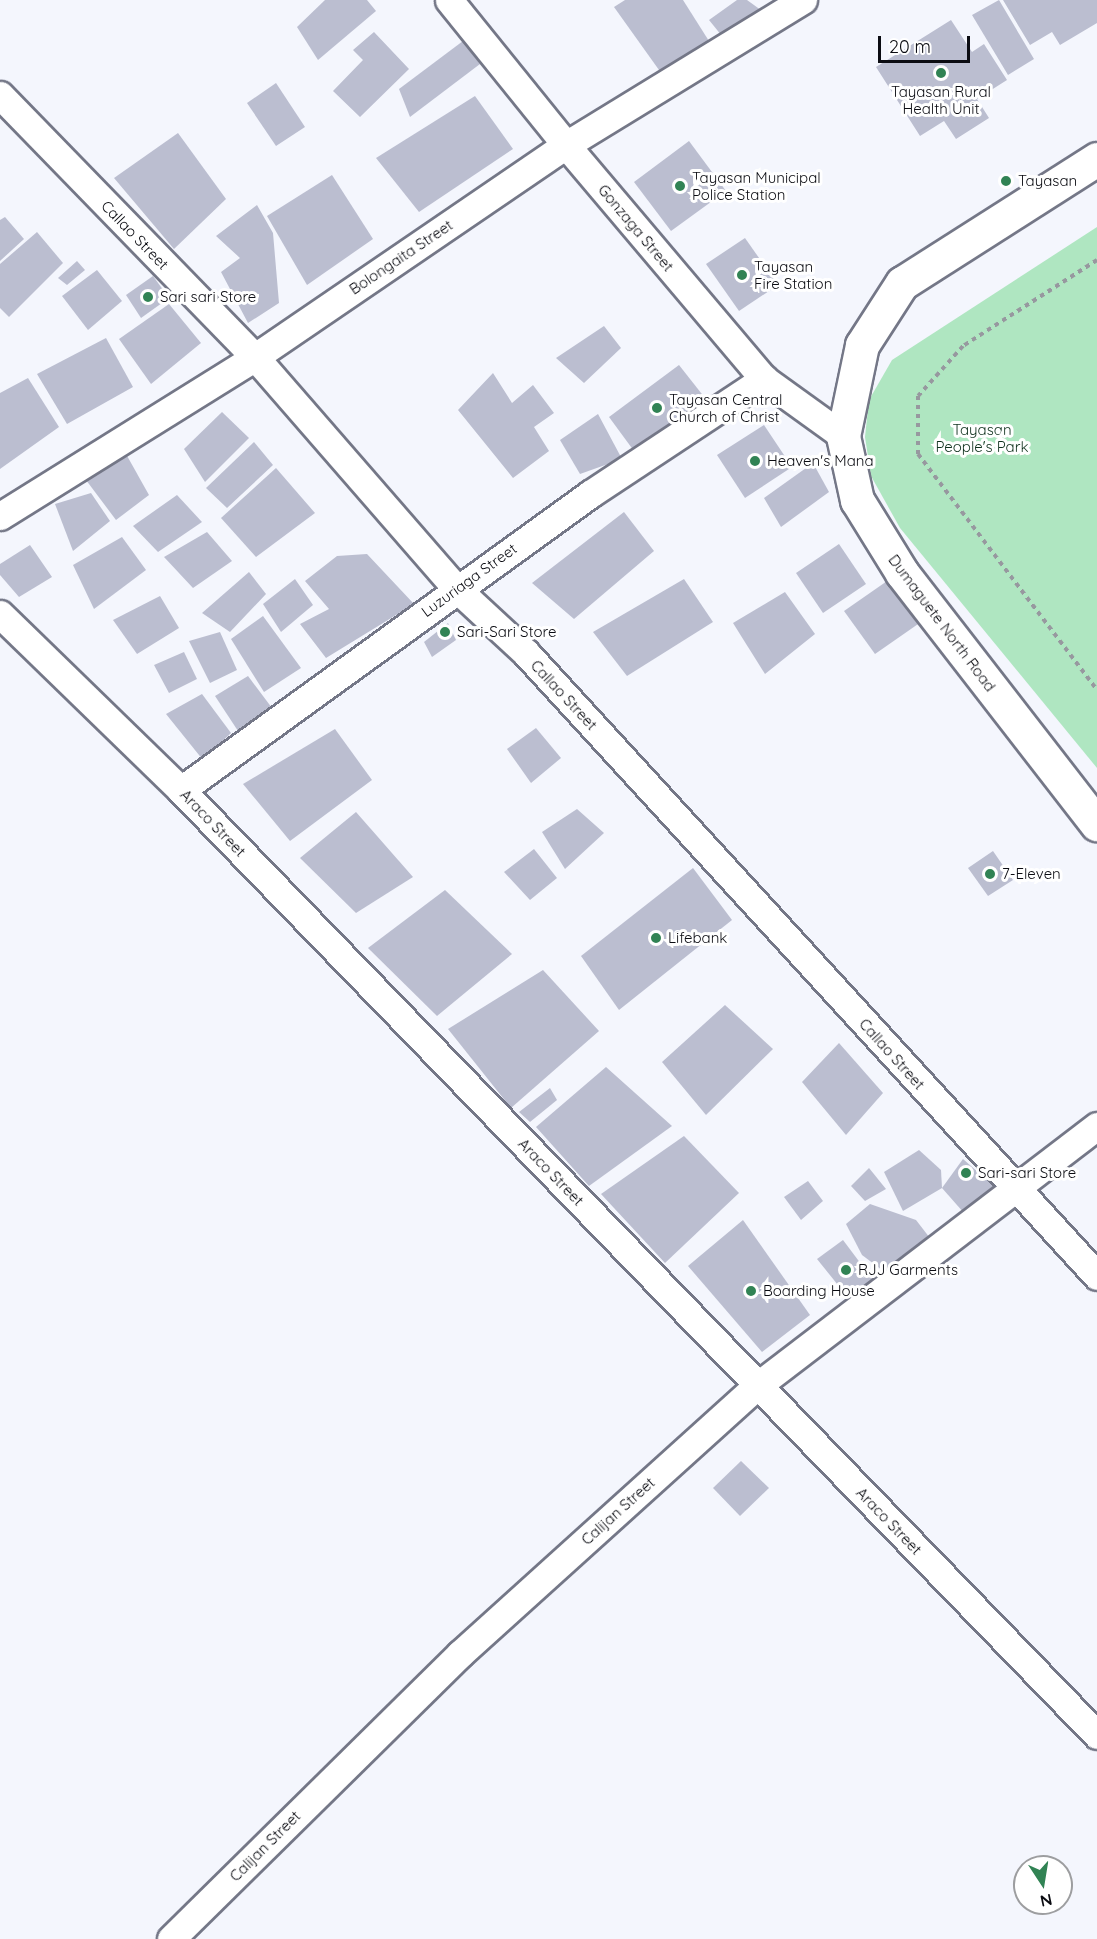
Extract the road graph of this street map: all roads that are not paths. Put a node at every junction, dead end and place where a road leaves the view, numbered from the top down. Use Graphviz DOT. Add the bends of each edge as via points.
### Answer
graph roads {
  1 [pos="449,0"];
  2 [pos="803,0"];
  3 [pos="0,95"];
  4 [pos="566,145"];
  5 [pos="1097,159"];
  6 [pos="255,357"];
  7 [pos="764,379"];
  8 [pos="843,436"];
  9 [pos="0,516"];
  10 [pos="457,589"];
  11 [pos="0,614"];
  12 [pos="181,790"];
  13 [pos="1097,824"];
  14 [pos="1097,1126"];
  15 [pos="1016,1190"];
  16 [pos="1097,1276"];
  17 [pos="757,1386"];
  18 [pos="1097,1735"];
  19 [pos="172,1938"];
  1 -- 4 [label="street, Gonzaga Street"];
  2 -- 4 [label="street, Bolongaita Street"];
  3 -- 6 [label="street, Callao Street"];
  4 -- 6 [label="street, Bolongaita Street"];
  4 -- 7 [label="street, Gonzaga Street"];
  5 -- 8 [label="highway, Dumaguete North Road" via="902,283 862,345"];
  6 -- 9 [label="street, Bolongaita Street"];
  6 -- 10 [label="street, Callao Street"];
  7 -- 8 [label="street, Gonzaga Street"];
  7 -- 10 [label="street, Luzuriaga Street" via="590,494"];
  8 -- 13 [label="highway, Dumaguete North Road" via="857,500 902,573"];
  10 -- 12 [label="street, Luzuriaga Street"];
  10 -- 15 [label="street, Callao Street" via="525,653"];
  11 -- 12 [label="street, Araco Street"];
  12 -- 17 [label="street, Araco Street"];
  14 -- 15 [label="street, Calijan Street"];
  15 -- 16 [label="street, Callao Street"];
  15 -- 17 [label="street, Calijan Street"];
  17 -- 18 [label="street, Araco Street"];
  17 -- 19 [label="street, Calijan Street" via="460,1654"];
}
